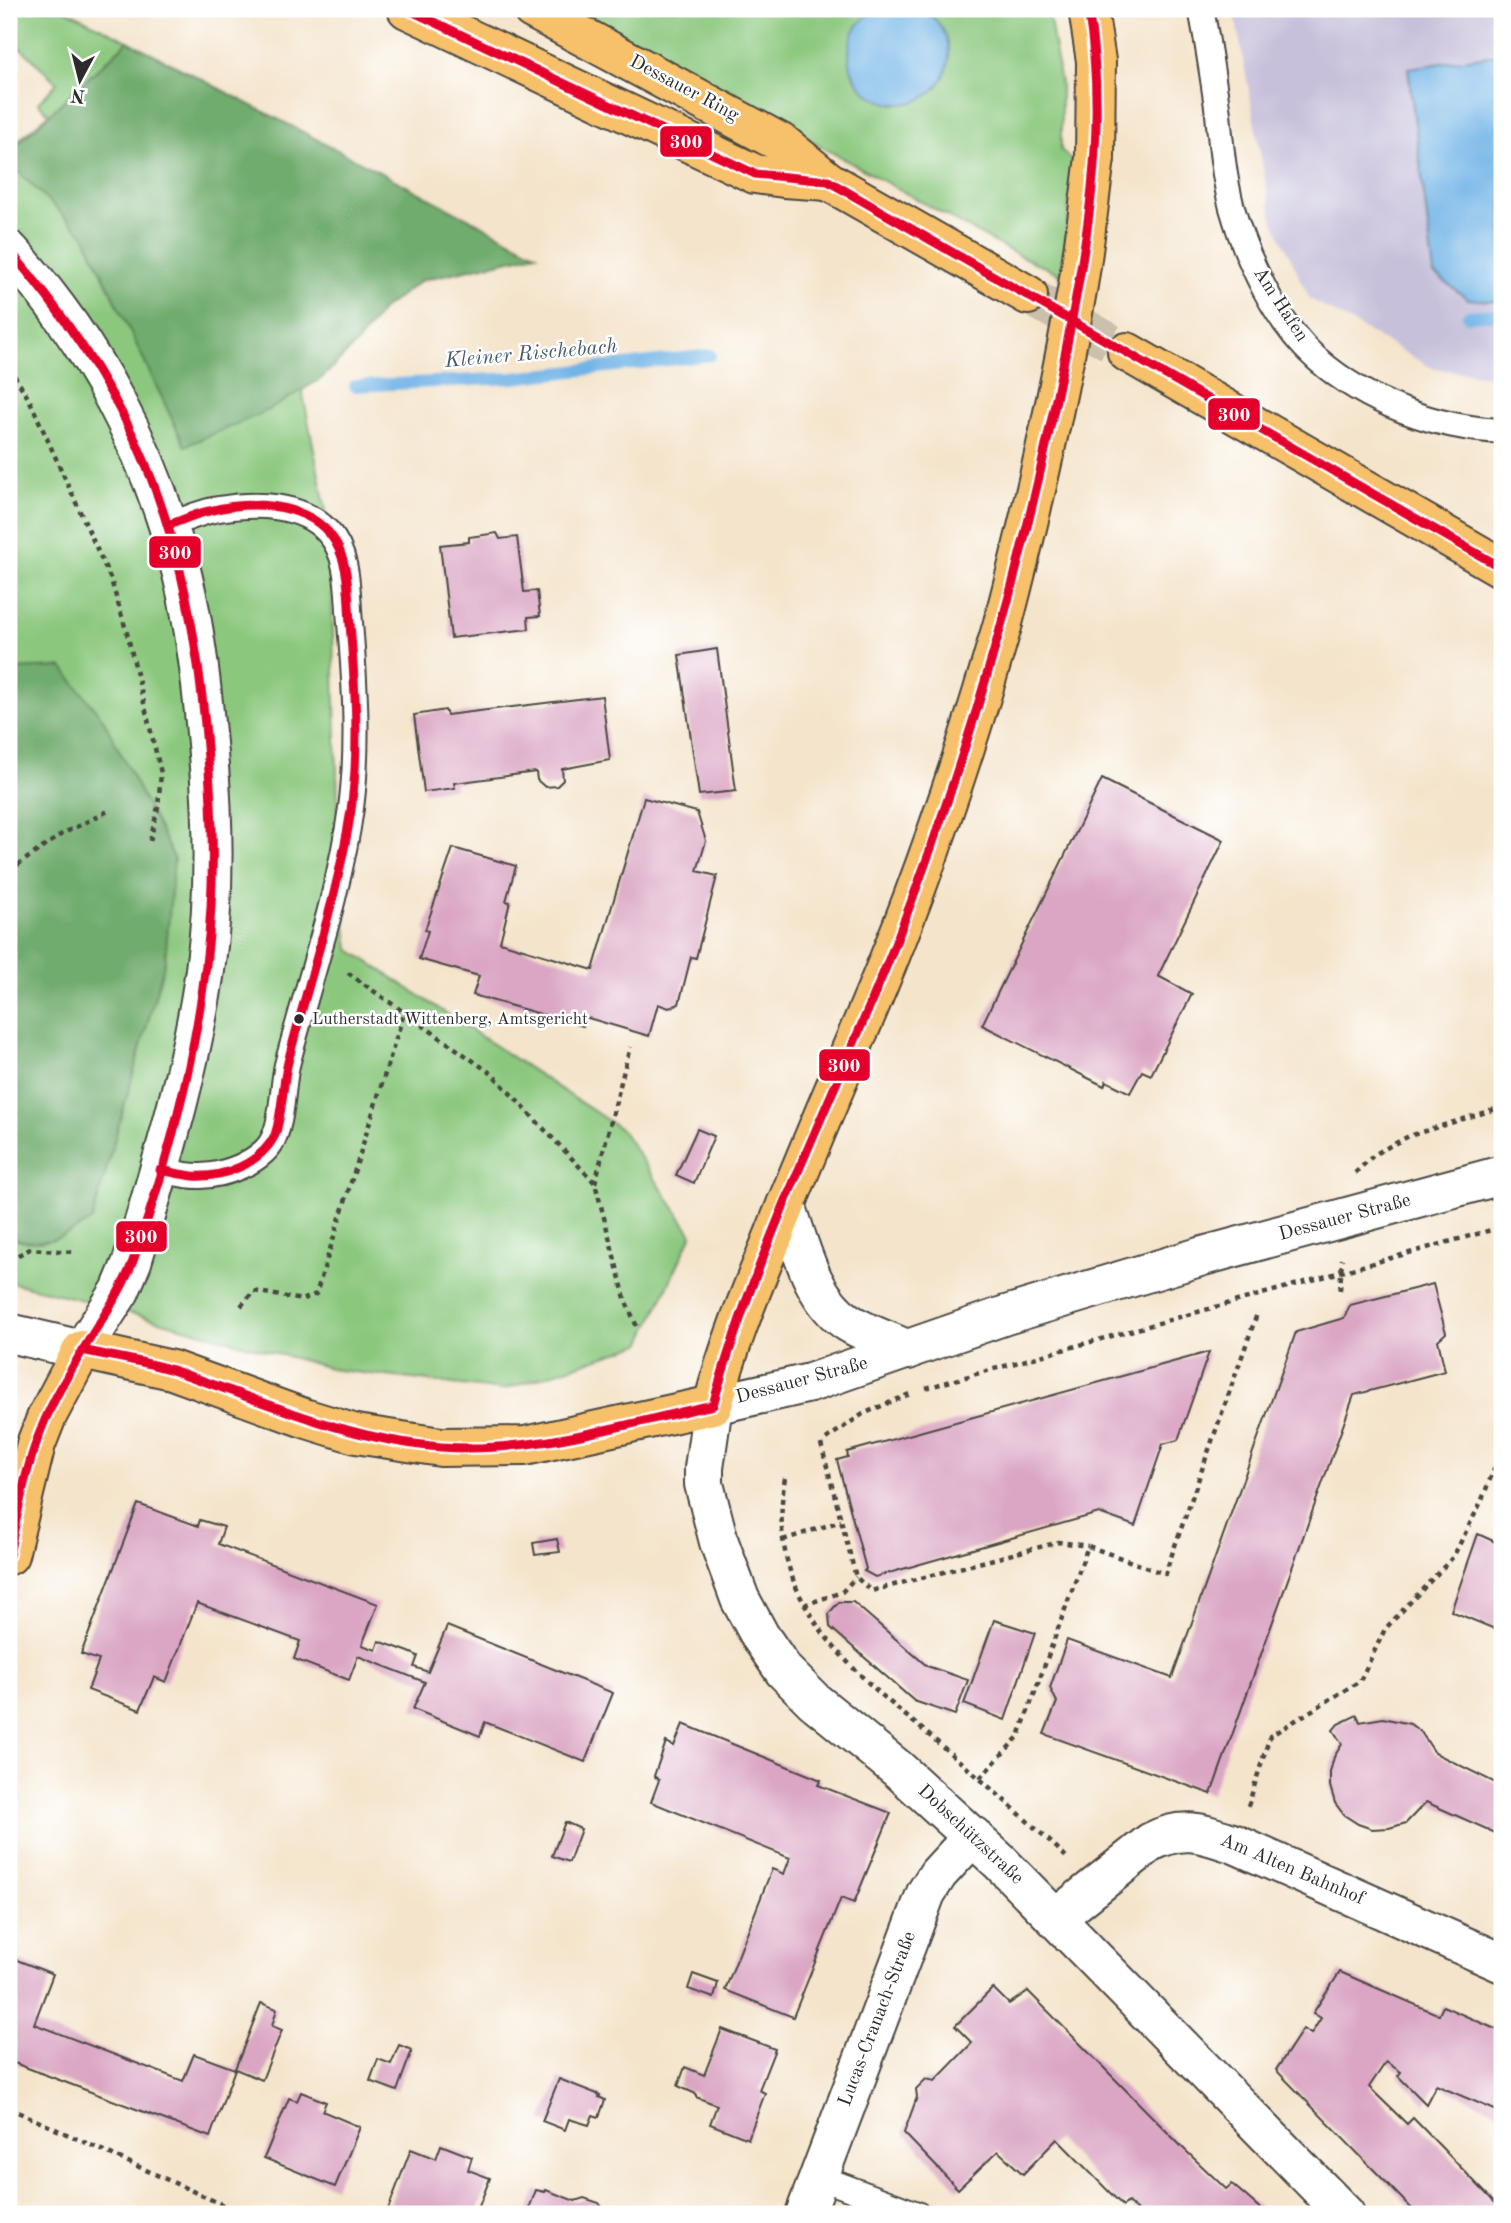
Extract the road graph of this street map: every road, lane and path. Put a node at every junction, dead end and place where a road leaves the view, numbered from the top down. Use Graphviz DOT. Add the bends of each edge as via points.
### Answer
graph roads {
  1 [pos="407,9"];
  2 [pos="532,9"];
  3 [pos="1088,9"];
  4 [pos="1201,9"];
  5 [pos="828,181"];
  6 [pos="9,250"];
  7 [pos="1028,295"];
  8 [pos="1127,352"];
  9 [pos="9,368"];
  10 [pos="1502,431"];
  11 [pos="169,525"];
  12 [pos="1502,568"];
  13 [pos="108,811"];
  14 [pos="149,846"];
  15 [pos="9,871"];
  16 [pos="339,967"];
  17 [pos="404,1013"];
  18 [pos="630,1047"];
  19 [pos="1502,1107"];
  20 [pos="160,1170"];
  21 [pos="1502,1175"];
  22 [pos="1349,1180"];
  23 [pos="595,1183"];
  24 [pos="786,1205"];
  25 [pos="1502,1227"];
  26 [pos="73,1252"];
  27 [pos="9,1260"];
  28 [pos="1341,1272"];
  29 [pos="1340,1290"];
  30 [pos="241,1306"];
  31 [pos="1257,1314"];
  32 [pos="638,1329"];
  33 [pos="9,1333"];
  34 [pos="82,1350"];
  35 [pos="908,1350"];
  36 [pos="713,1405"];
  37 [pos="826,1439"];
  38 [pos="821,1444"];
  39 [pos="1502,1449"];
  40 [pos="785,1478"];
  41 [pos="841,1521"];
  42 [pos="783,1539"];
  43 [pos="1088,1546"];
  44 [pos="9,1555"];
  45 [pos="856,1577"];
  46 [pos="804,1605"];
  47 [pos="981,1778"];
  48 [pos="973,1836"];
  49 [pos="1236,1843"];
  50 [pos="1091,1889"];
  51 [pos="1056,1918"];
  52 [pos="1502,1962"];
  53 [pos="9,2108"];
  54 [pos="819,2177"];
  55 [pos="243,2214"];
  56 [pos="805,2214"];
  57 [pos="917,2214"];
  58 [pos="1345,2214"];
  1 -- 5 [label="main road, Dessauer Ring" via="755,174"];
  2 -- 5 [label="main road, Dessauer Ring" via="783,144"];
  3 -- 24 [label="main road, bridge" via="1096,61 1095,158 1079,282 1031,516 954,783 863,1022"];
  4 -- 10 [label="lane, Am Hafen" via="1232,206 1263,286 1288,325 1316,359 1353,386 1401,410 1449,424"];
  5 -- 7 [label="main road, Dessauer Ring"];
  6 -- 11 [label="street" via="96,365"];
  8 -- 12 [label="main road"];
  9 -- 14 [label="path" via="30,401 111,580 161,773"];
  11 -- 20 [label="street" via="183,576 200,680 212,856 211,916 197,1018"];
  11 -- 20 [label="lane" via="218,509 250,506 300,511 327,530 345,563 355,730 351,806 339,875 271,1142 253,1160 227,1171 201,1176"];
  13 -- 15 [label="path" via="62,834"];
  16 -- 17 [label="path"];
  17 -- 23 [label="path" via="492,1074"];
  17 -- 30 [label="path" via="317,1294 302,1300 254,1292"];
  18 -- 23 [label="path"];
  19 -- 22 [label="path" via="1409,1136 1375,1154"];
  20 -- 34 [label="street" via="120,1290"];
  21 -- 35 [label="street, Dessauer Straße" via="1190,1260 1006,1315"];
  23 -- 32 [label="path" via="625,1302"];
  24 -- 35 [label="street, Dessauer Straße" via="825,1300 848,1322"];
  24 -- 36 [label="main road" via="732,1339"];
  25 -- 28 [label="path"];
  26 -- 27 [label="path" via="30,1249"];
  28 -- 29 [label="path"];
  28 -- 37 [label="path" via="918,1391 863,1414"];
  31 -- 43 [label="path" via="1165,1574"];
  33 -- 34 [label="street"];
  34 -- 36 [label="main road, Dessauer Straße" via="172,1370 356,1434 440,1447 525,1446"];
  34 -- 44 [label="main road" via="36,1444"];
  35 -- 36 [label="street, Dessauer Straße" via="810,1383"];
  36 -- 48 [label="street, Dobschützstraße" via="704,1484 722,1552 760,1636 814,1701"];
  38 -- 41 [label="path"];
  39 -- 49 [label="path" via="1453,1557 1385,1629 1360,1681 1270,1737"];
  40 -- 42 [label="path"];
  41 -- 42 [label="path"];
  41 -- 45 [label="path"];
  42 -- 46 [label="path"];
  43 -- 45 [label="path" via="1059,1542 871,1591"];
  43 -- 47 [label="path" via="1019,1736"];
  45 -- 46 [label="path" via="842,1592"];
  46 -- 47 [label="path" via="825,1638 866,1683"];
  47 -- 50 [label="path" via="1065,1856"];
  48 -- 51 [label="street, Dobschützstraße"];
  48 -- 54 [label="street, Lucas-Cranach-Straße" via="926,1893"];
  49 -- 50 [label="street, Am Alten Bahnhof" via="1184,1830 1164,1835"];
  49 -- 52 [label="street, Am Alten Bahnhof"];
  50 -- 51 [label="street, Am Alten Bahnhof"];
  51 -- 58 [label="street, Dobschützstraße"];
  53 -- 55 [label="path"];
  54 -- 56 [label="street, Lucas-Cranach-Straße"];
  54 -- 57 [label="lane"];
}
